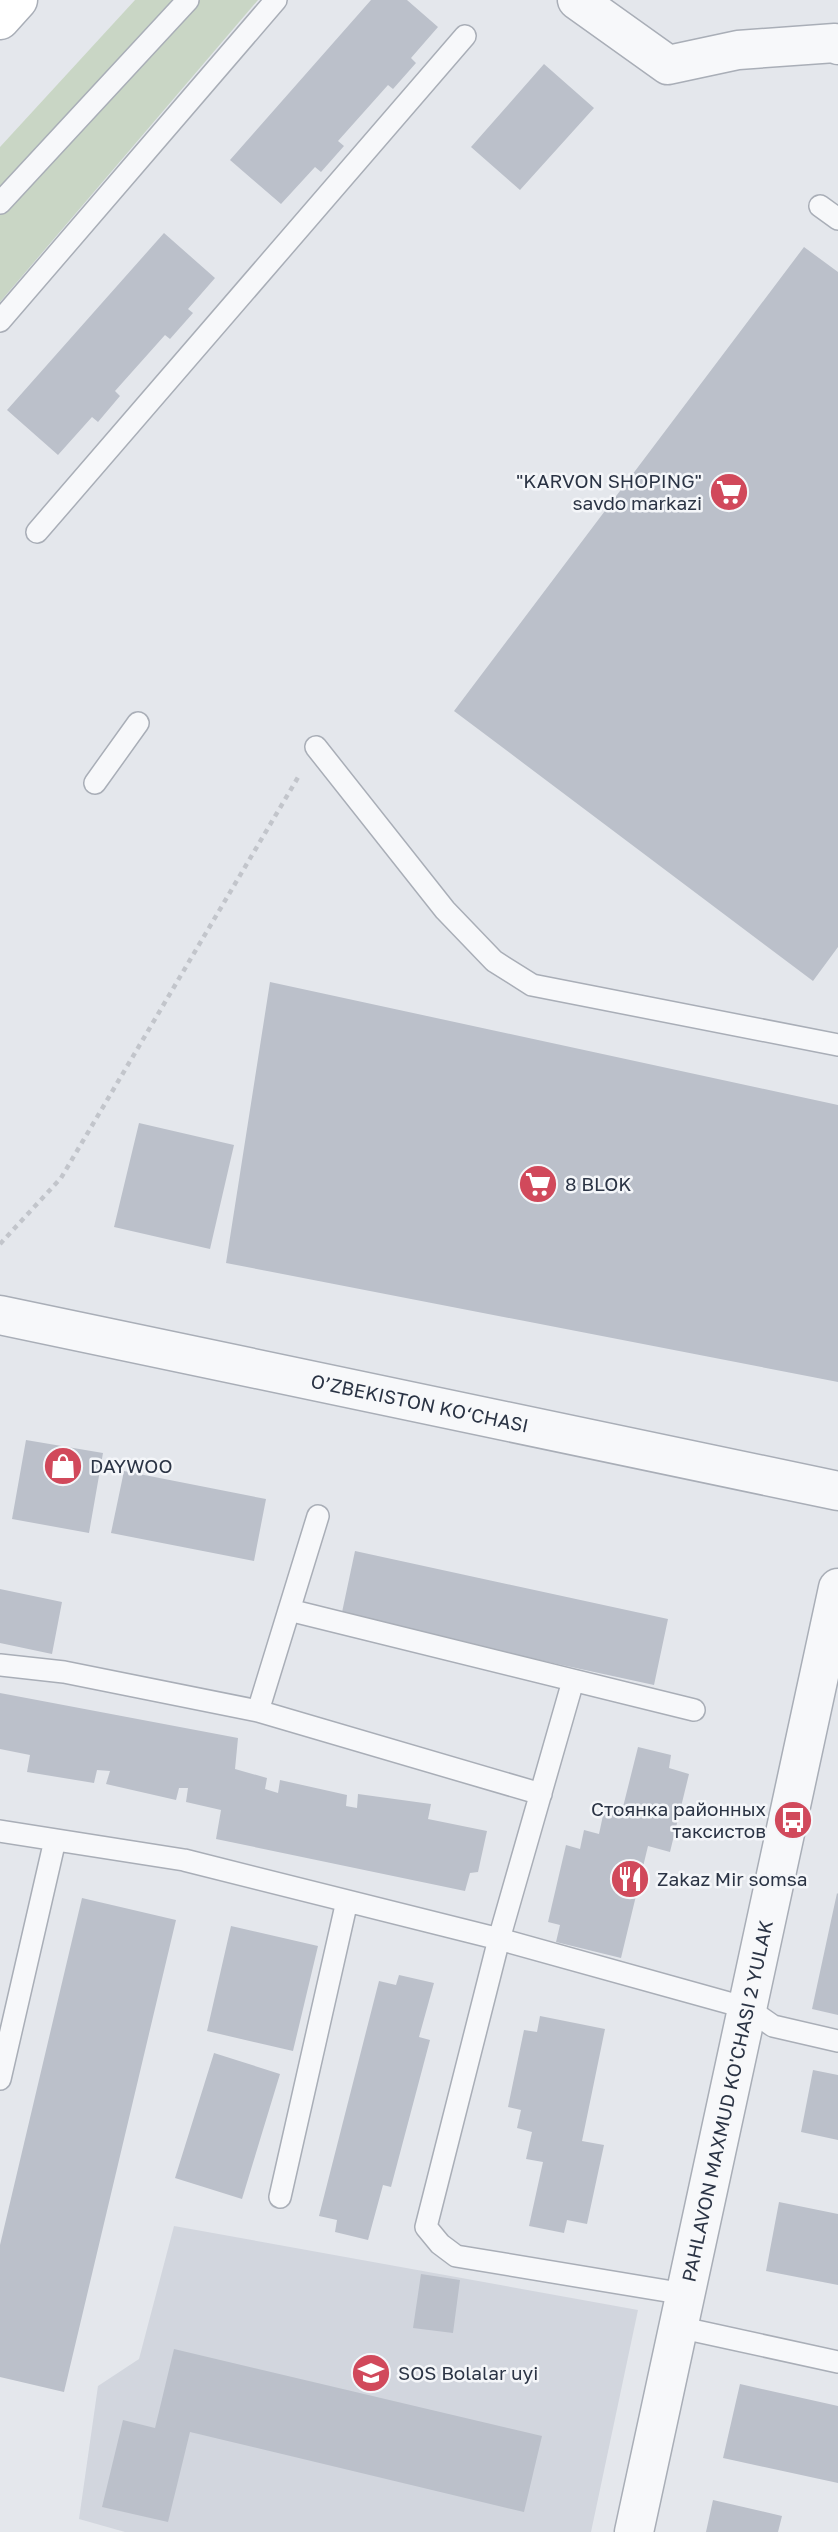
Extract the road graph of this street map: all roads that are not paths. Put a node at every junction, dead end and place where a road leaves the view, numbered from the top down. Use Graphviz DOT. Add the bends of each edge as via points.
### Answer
graph roads {
  1 [pos="18,0"];
  2 [pos="188,0"];
  3 [pos="276,0"];
  4 [pos="577,0"];
  5 [pos="0,20"];
  6 [pos="465,36"];
  7 [pos="838,45"];
  8 [pos="0,203"];
  9 [pos="820,206"];
  10 [pos="838,219"];
  11 [pos="0,321"];
  12 [pos="37,532"];
  13 [pos="138,723"];
  14 [pos="316,747"];
  15 [pos="95,783"];
  16 [pos="838,1045"];
  17 [pos="0,1315"];
  18 [pos="838,1491"];
  19 [pos="318,1516"];
  20 [pos="838,1588"];
  21 [pos="289,1610"];
  22 [pos="0,1665"];
  23 [pos="573,1681"];
  24 [pos="694,1710"];
  25 [pos="258,1711"];
  26 [pos="541,1794"];
  27 [pos="0,1831"];
  28 [pos="55,1839"];
  29 [pos="347,1901"];
  30 [pos="499,1939"];
  31 [pos="747,2008"];
  32 [pos="838,2041"];
  33 [pos="0,2078"];
  34 [pos="280,2197"];
  35 [pos="682,2310"];
  36 [pos="838,2362"];
  37 [pos="634,2532"];
  1 -- 5 [label="main road"];
  2 -- 8 [label="lane"];
  3 -- 11 [label="lane"];
  4 -- 7 [label="street" via="668,65 737,50"];
  6 -- 12 [label="lane"];
  9 -- 10 [label="lane"];
  13 -- 15 [label="lane"];
  14 -- 16 [label="lane" via="445,911 494,961 532,985"];
  17 -- 18 [label="street, O’ZBEKISTON KO‘CHASI"];
  19 -- 21 [label="lane"];
  20 -- 31 [label="street, PAHLAVON MAXMUD KO'CHASI 2 YULAK"];
  21 -- 23 [label="lane"];
  21 -- 25 [label="lane"];
  22 -- 25 [label="lane" via="64,1672"];
  23 -- 24 [label="lane"];
  23 -- 26 [label="lane"];
  25 -- 26 [label="lane"];
  26 -- 30 [label="lane"];
  27 -- 28 [label="lane"];
  28 -- 29 [label="lane" via="184,1860"];
  28 -- 33 [label="lane"];
  29 -- 30 [label="lane"];
  29 -- 34 [label="lane"];
  30 -- 31 [label="lane"];
  30 -- 35 [label="lane" via="426,2227 456,2256"];
  31 -- 32 [label="lane" via="773,2026"];
  31 -- 35 [label="street, PAHLAVON MAXMUD KO'CHASI 2 YULAK"];
  35 -- 36 [label="lane"];
  35 -- 37 [label="street, PAHLAVON MAXMUD KO'CHASI 2 YULAK"];
}
